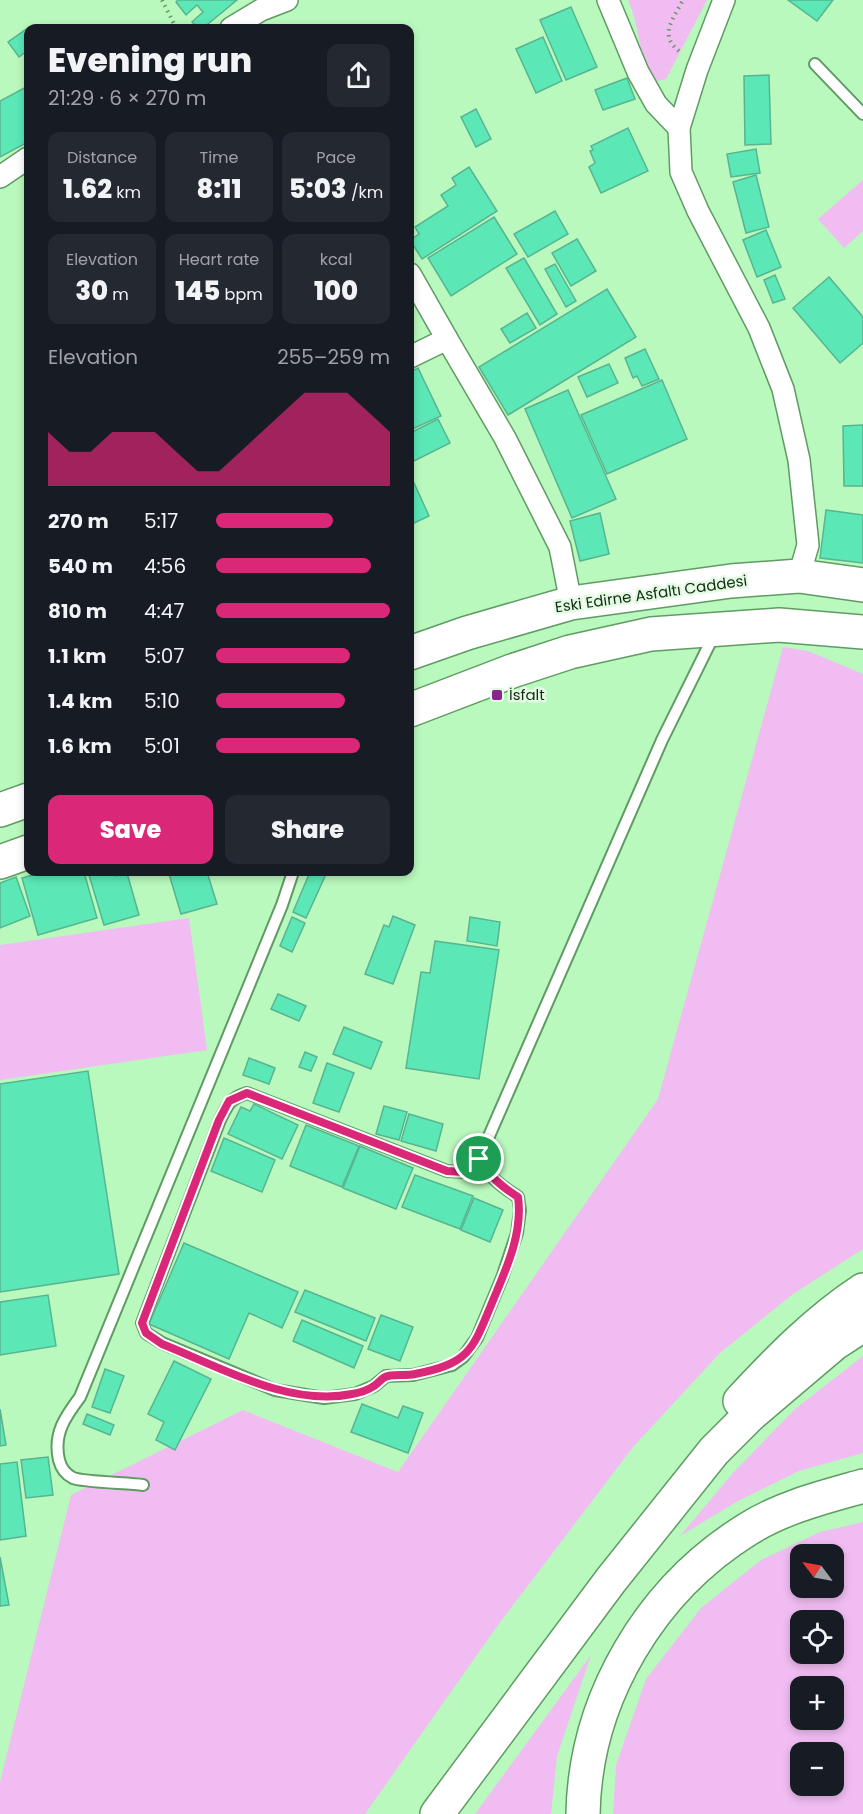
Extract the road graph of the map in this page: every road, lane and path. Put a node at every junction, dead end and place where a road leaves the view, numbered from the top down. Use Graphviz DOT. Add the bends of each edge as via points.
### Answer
graph roads {
  1 [pos="162,0"];
  2 [pos="286,0"];
  3 [pos="608,0"];
  4 [pos="683,0"];
  5 [pos="724,0"];
  6 [pos="174,24"];
  7 [pos="238,24"];
  8 [pos="815,64"];
  9 [pos="699,66"];
  10 [pos="863,114"];
  11 [pos="679,128"];
  12 [pos="24,161"];
  13 [pos="0,177"];
  14 [pos="414,281"];
  15 [pos="447,339"];
  16 [pos="414,355"];
  17 [pos="799,576"];
  18 [pos="863,585"];
  19 [pos="571,603"];
  20 [pos="717,629"];
  21 [pos="863,632"];
  22 [pos="414,652"];
  23 [pos="414,708"];
  24 [pos="24,801"];
  25 [pos="0,810"];
  26 [pos="24,853"];
  27 [pos="0,862"];
  28 [pos="292,876"];
  29 [pos="479,1159"];
  30 [pos="863,1290"];
  31 [pos="863,1324"];
  32 [pos="143,1485"];
  33 [pos="863,1486"];
  34 [pos="678,1494"];
  35 [pos="438,1814"];
  36 [pos="583,1814"];
  1 -- 6 [label="path"];
  2 -- 7 [label="street"];
  3 -- 11 [label="street" via="638,72 656,104"];
  4 -- 9 [label="path" via="668,30 668,39"];
  5 -- 9 [label="street"];
  8 -- 10 [label="lane"];
  9 -- 11 [label="street"];
  11 -- 17 [label="street" via="681,172 759,328 783,389 799,460 808,544"];
  12 -- 13 [label="street"];
  14 -- 15 [label="street"];
  15 -- 16 [label="street"];
  15 -- 19 [label="street" via="505,438 560,547"];
  17 -- 18 [label="main road, Eski Edirne Asfaltı Caddesi"];
  17 -- 19 [label="main road, Eski Edirne Asfaltı Caddesi" via="731,581"];
  19 -- 22 [label="main road, Eski Edirne Asfaltı Caddesi"];
  20 -- 21 [label="main road" via="779,625"];
  20 -- 23 [label="main road" via="651,634 570,652"];
  20 -- 29 [label="lane" via="662,740"];
  24 -- 25 [label="main road"];
  26 -- 27 [label="main road"];
  28 -- 32 [label="lane" via="80,1396 57,1436 61,1469 74,1478"];
  29 -- 29 [label="lane" via="464,1172 447,1171 247,1093 238,1096 229,1101 219,1120 142,1323 146,1333 162,1344 275,1390 324,1398 355,1394 386,1376 413,1375 452,1365 464,1357 477,1338 517,1233 518,1197 498,1185"];
  30 -- 34 [label="main road" via="772,1365 732,1409 693,1458"];
  31 -- 34 [label="main road" via="749,1416"];
  33 -- 36 [label="main road" via="796,1505 748,1528 698,1564 657,1608 628,1653 606,1700 591,1753"];
  34 -- 35 [label="main road"];
}
